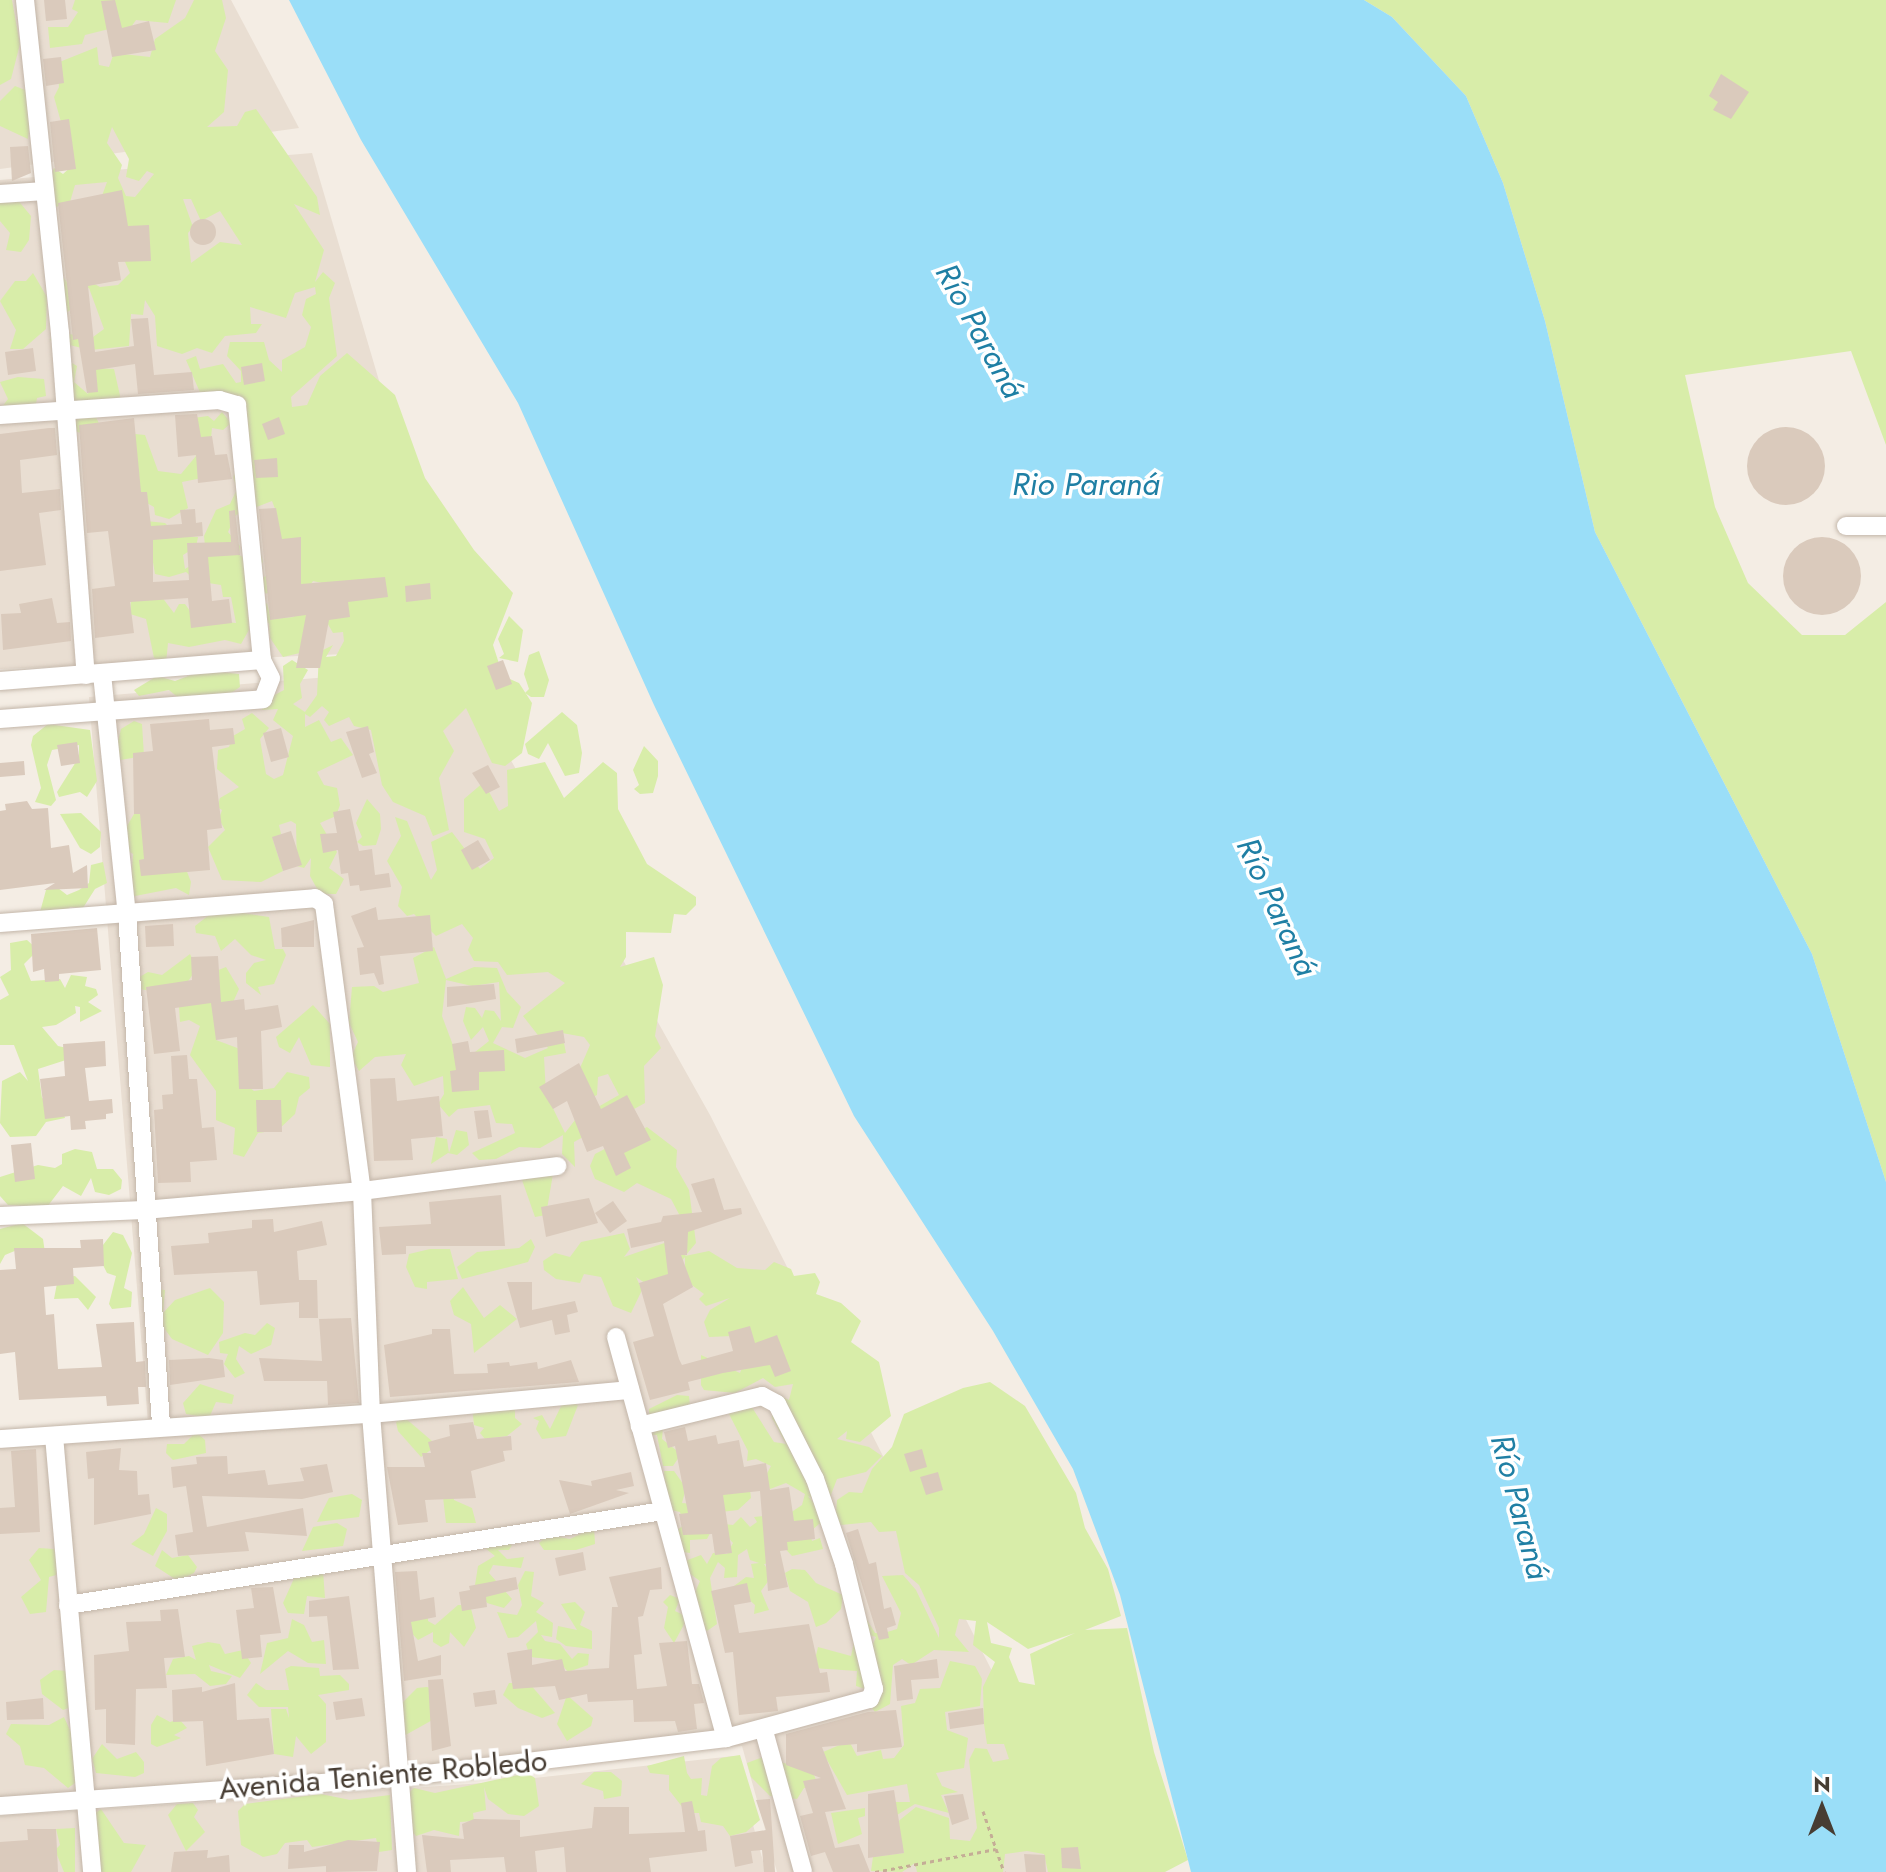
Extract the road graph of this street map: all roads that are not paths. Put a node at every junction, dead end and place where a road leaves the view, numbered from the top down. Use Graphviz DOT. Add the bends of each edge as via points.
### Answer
graph roads {
  1 [pos="25,0"];
  2 [pos="45,191"];
  3 [pos="0,194"];
  4 [pos="62,410"];
  5 [pos="0,415"];
  6 [pos="1846,526"];
  7 [pos="1886,526"];
  8 [pos="262,660"];
  9 [pos="94,674"];
  10 [pos="0,681"];
  11 [pos="106,711"];
  12 [pos="0,719"];
  13 [pos="127,914"];
  14 [pos="0,923"];
  15 [pos="557,1166"];
  16 [pos="362,1191"];
  17 [pos="144,1210"];
  18 [pos="0,1216"];
  19 [pos="616,1337"];
  20 [pos="630,1390"];
  21 [pos="371,1414"];
  22 [pos="161,1425"];
  23 [pos="640,1426"];
  24 [pos="54,1436"];
  25 [pos="0,1439"];
  26 [pos="663,1511"];
  27 [pos="381,1556"];
  28 [pos="68,1605"];
  29 [pos="764,1731"];
  30 [pos="726,1738"];
  31 [pos="400,1777"];
  32 [pos="82,1801"];
  33 [pos="0,1806"];
  34 [pos="92,1872"];
  35 [pos="407,1872"];
  36 [pos="803,1872"];
  1 -- 2 [label="street"];
  2 -- 3 [label="street"];
  2 -- 4 [label="street"];
  4 -- 5 [label="street"];
  4 -- 8 [label="street" via="219,400 237,405"];
  4 -- 9 [label="street"];
  6 -- 7 [label="street"];
  8 -- 9 [label="street"];
  8 -- 11 [label="street" via="271,678 263,699"];
  9 -- 10 [label="street"];
  9 -- 11 [label="street"];
  11 -- 12 [label="street"];
  11 -- 13 [label="street"];
  13 -- 14 [label="street"];
  13 -- 16 [label="street" via="321,900"];
  13 -- 17 [label="street"];
  15 -- 16 [label="street"];
  16 -- 17 [label="street"];
  16 -- 21 [label="street"];
  17 -- 18 [label="street"];
  17 -- 22 [label="street"];
  19 -- 20 [label="street"];
  20 -- 21 [label="street"];
  20 -- 23 [label="street"];
  21 -- 22 [label="street"];
  21 -- 27 [label="street"];
  22 -- 24 [label="street"];
  23 -- 26 [label="street"];
  23 -- 29 [label="street, Avenida Teniente Robledo" via="762,1396 786,1417 815,1479 844,1564 874,1689 862,1705"];
  24 -- 25 [label="street"];
  24 -- 28 [label="street"];
  26 -- 27 [label="street"];
  26 -- 30 [label="street"];
  27 -- 28 [label="street"];
  27 -- 31 [label="street"];
  28 -- 32 [label="street"];
  29 -- 30 [label="street, Avenida Teniente Robledo"];
  29 -- 36 [label="street"];
  30 -- 31 [label="street, Avenida Teniente Robledo"];
  31 -- 32 [label="street, Avenida Teniente Robledo"];
  31 -- 35 [label="street"];
  32 -- 33 [label="street, Avenida Teniente Robledo"];
  32 -- 34 [label="street"];
}
